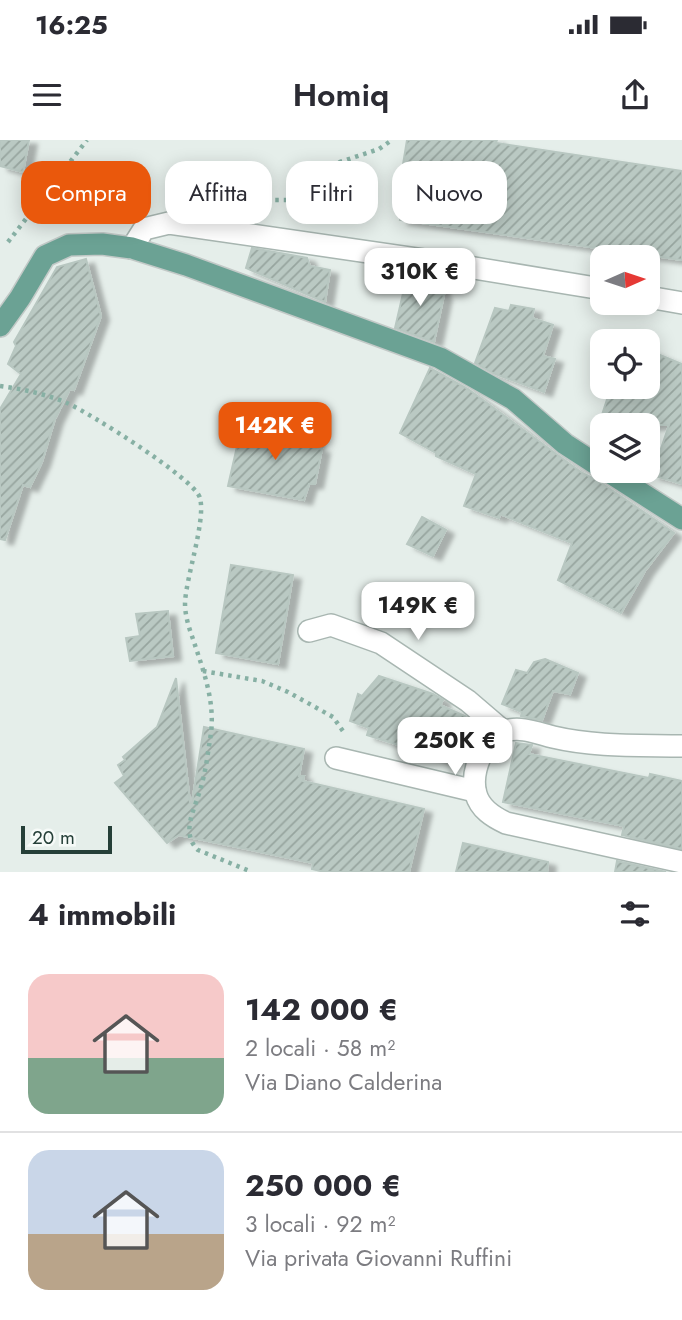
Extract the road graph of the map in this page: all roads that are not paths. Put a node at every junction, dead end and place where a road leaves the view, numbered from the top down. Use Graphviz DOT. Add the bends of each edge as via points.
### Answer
graph roads {
  1 [pos="132,248"];
  2 [pos="590,287"];
  3 [pos="660,299"];
  4 [pos="682,303"];
  5 [pos="0,326"];
  6 [pos="590,460"];
  7 [pos="626,483"];
  8 [pos="682,519"];
  9 [pos="309,631"];
  10 [pos="503,731"];
  11 [pos="682,746"];
  12 [pos="336,758"];
  13 [pos="475,791"];
  14 [pos="682,862"];
  1 -- 2 [label="street" via="144,229 170,223"];
  1 -- 5 [label="main road" via="69,245 45,256"];
  1 -- 6 [label="main road" via="440,358 513,399"];
  3 -- 4 [label="street"];
  7 -- 8 [label="main road"];
  9 -- 10 [label="street" via="331,625 381,643 468,701"];
  10 -- 11 [label="street" via="521,729 576,742"];
  10 -- 13 [label="street" via="487,744 477,764"];
  12 -- 13 [label="street"];
  13 -- 14 [label="street" via="493,817 506,822"];
}
